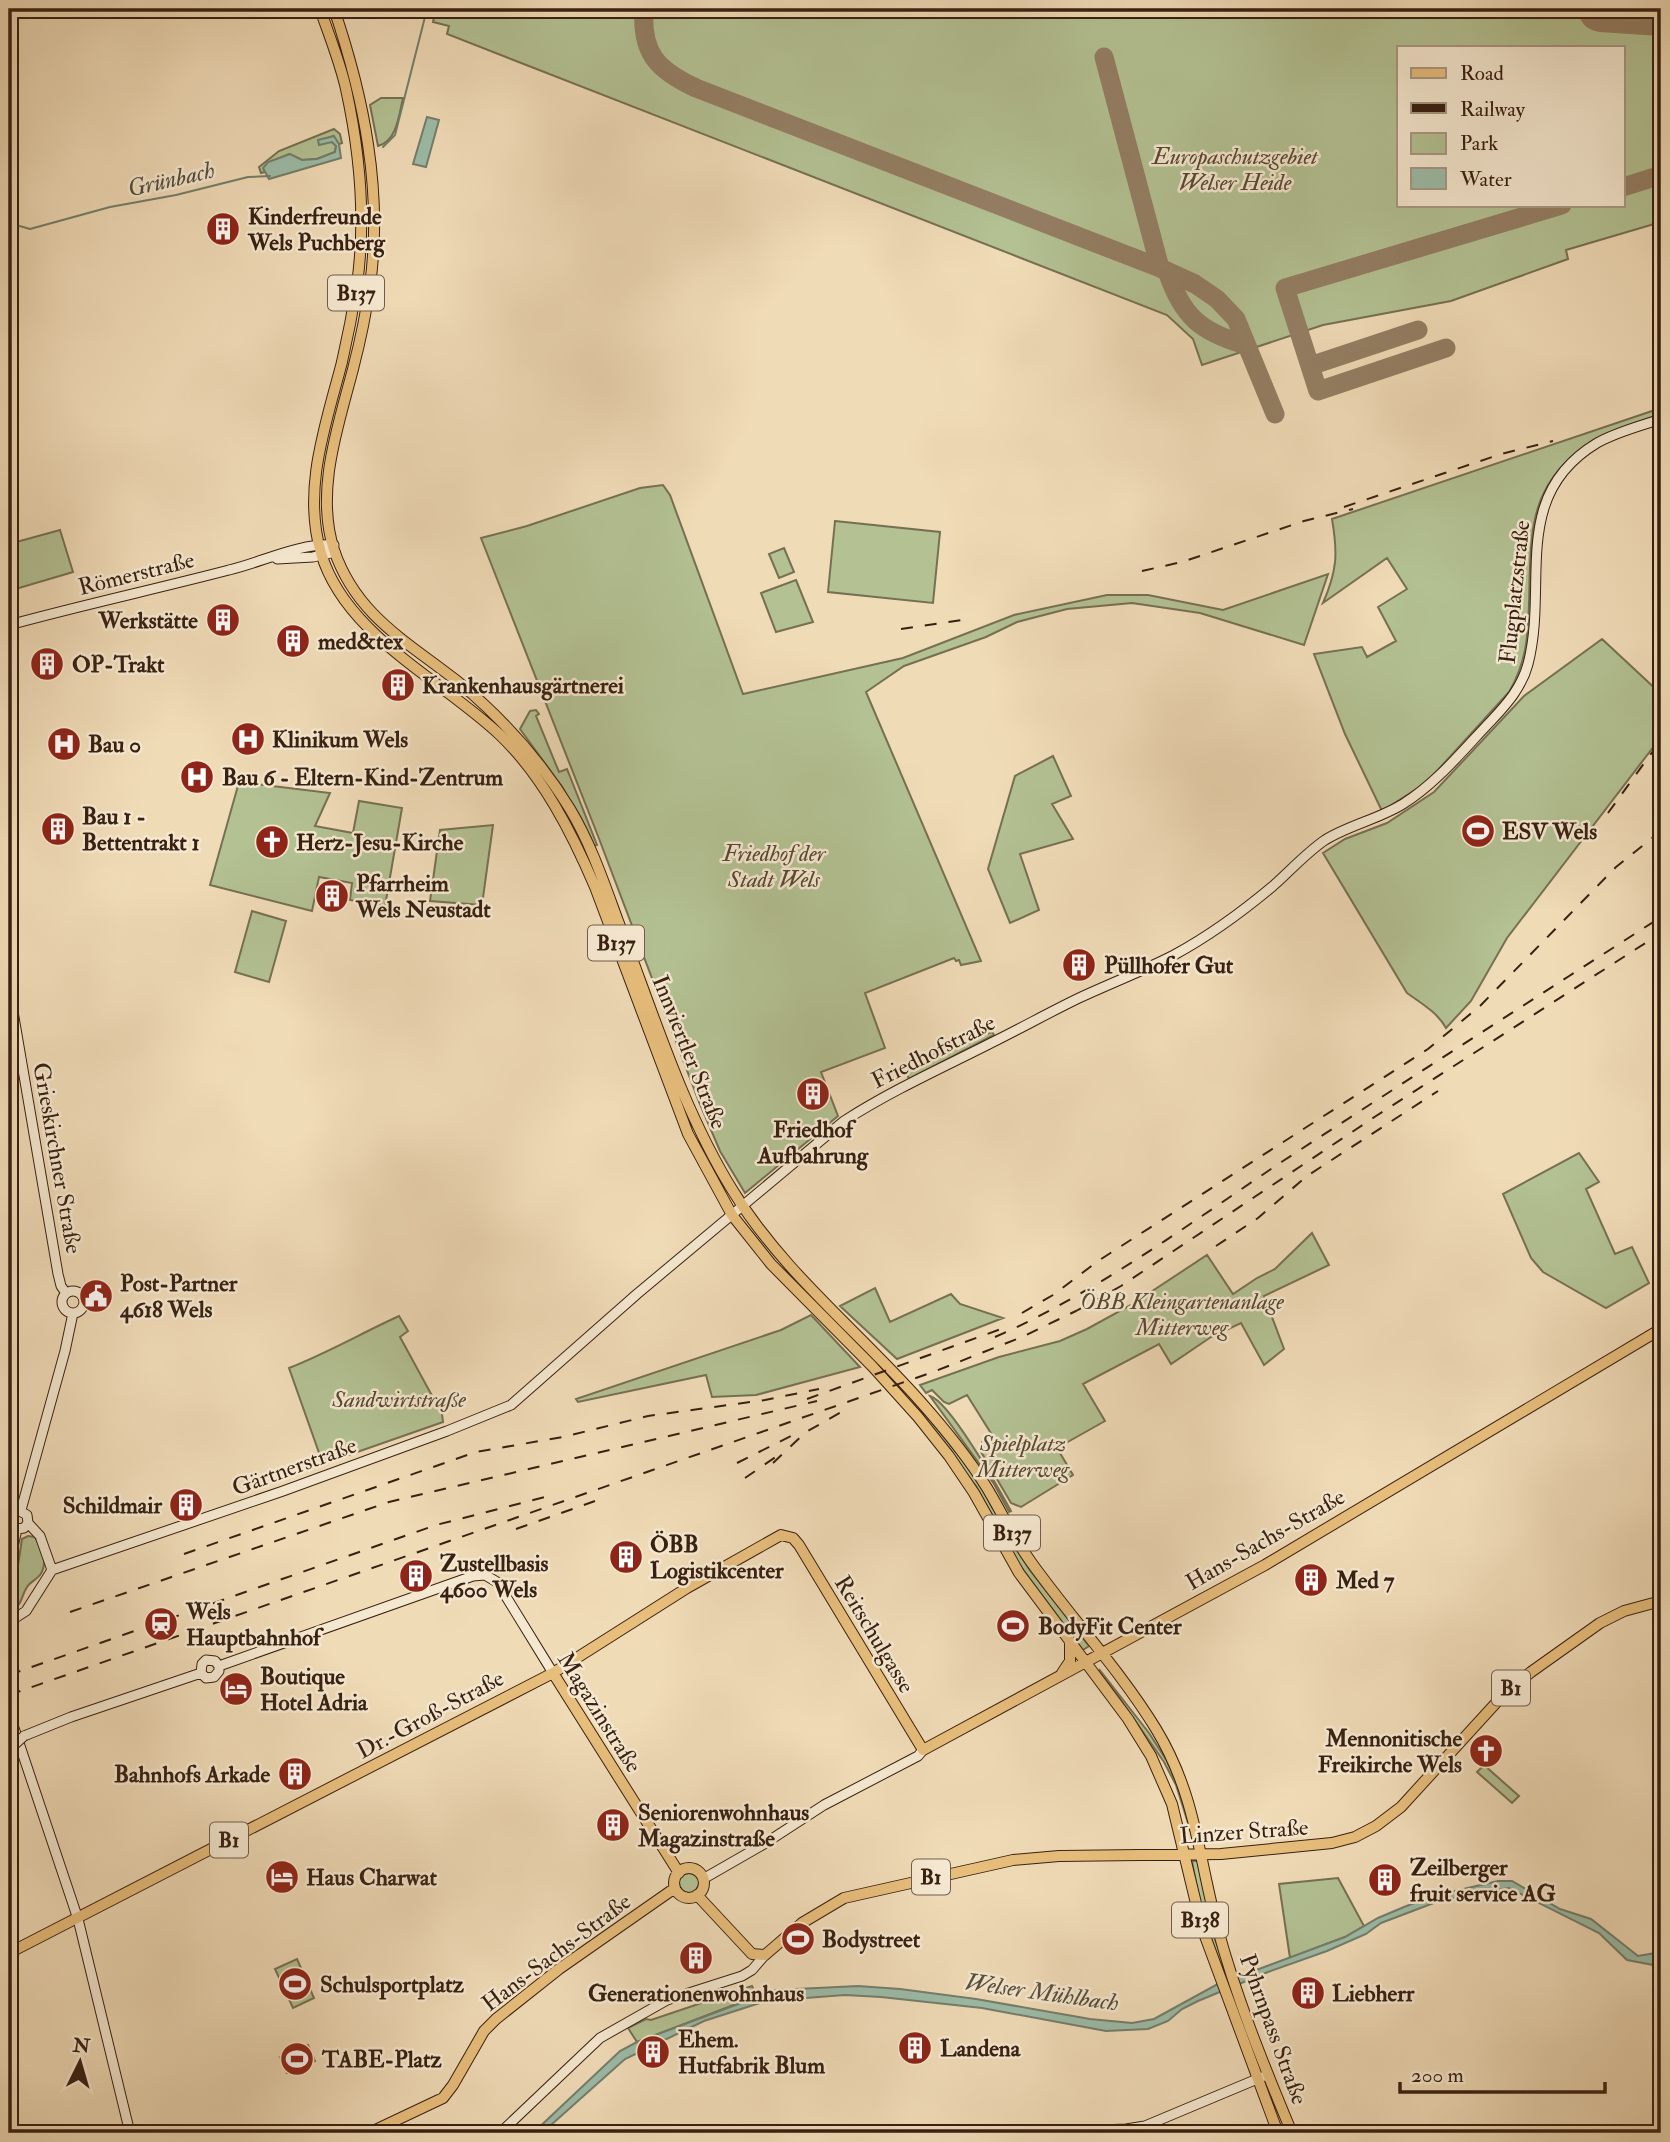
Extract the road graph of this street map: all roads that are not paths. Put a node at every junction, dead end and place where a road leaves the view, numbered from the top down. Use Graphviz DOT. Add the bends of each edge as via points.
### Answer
graph roads {
  1 [pos="320,9"];
  2 [pos="334,9"];
  3 [pos="1661,419"];
  4 [pos="334,549"];
  5 [pos="320,550"];
  6 [pos="9,625"];
  7 [pos="1382,816"];
  8 [pos="9,988"];
  9 [pos="743,1206"];
  10 [pos="732,1214"];
  11 [pos="66,1293"];
  12 [pos="73,1313"];
  13 [pos="1661,1329"];
  14 [pos="541,1381"];
  15 [pos="21,1510"];
  16 [pos="9,1518"];
  17 [pos="28,1523"];
  18 [pos="17,1529"];
  19 [pos="793,1538"];
  20 [pos="9,1566"];
  21 [pos="52,1570"];
  22 [pos="1661,1601"];
  23 [pos="10,1621"];
  24 [pos="1070,1641"];
  25 [pos="1100,1654"];
  26 [pos="542,1655"];
  27 [pos="1086,1662"];
  28 [pos="569,1663"];
  29 [pos="553,1672"];
  30 [pos="1058,1678"];
  31 [pos="11,1719"];
  32 [pos="10,1749"];
  33 [pos="923,1750"];
  34 [pos="1202,1855"];
  35 [pos="1186,1856"];
  36 [pos="679,1873"];
  37 [pos="703,1879"];
  38 [pos="675,1888"];
  39 [pos="697,1895"];
  40 [pos="78,1919"];
  41 [pos="9,1953"];
  42 [pos="765,1955"];
  43 [pos="1268,2074"];
  44 [pos="1256,2079"];
  45 [pos="130,2133"];
  46 [pos="369,2133"];
  47 [pos="500,2133"];
  48 [pos="1023,2133"];
  49 [pos="1278,2133"];
  50 [pos="1292,2133"];
  1 -- 5 [label="main road, Innviertler Straße / B137" via="346,87 361,219 354,306 315,472 314,516"];
  2 -- 4 [label="main road, Innviertler Straße / B137" via="368,137 374,218 366,308 329,473 327,507"];
  3 -- 7 [label="street, Flugplatzstraße" via="1597,443 1562,474 1539,520 1532,646 1522,681 1501,710 1426,788"];
  4 -- 5 [label="street, Römerstraße"];
  4 -- 9 [label="main road, Innviertler Straße / B137" via="366,608 508,728 557,789 587,842 699,1128"];
  5 -- 6 [label="street, Römerstraße"];
  5 -- 10 [label="main road, Innviertler Straße / B137" via="346,601 370,630 502,736 553,803 595,887 688,1135"];
  7 -- 9 [label="street, Friedhofstraße" via="1326,840 1252,903 1175,954 860,1111"];
  8 -- 11 [label="street, Grieskirchner Straße" via="41,1184"];
  9 -- 10 [label="street, Friedhofstraße"];
  9 -- 25 [label="main road, Innviertler Straße / B137" via="799,1277 884,1360 958,1447 984,1482 1021,1548"];
  10 -- 14 [label="street, Friedhofstraße"];
  10 -- 24 [label="main road, Innviertler Straße / B137" via="771,1264 872,1366 942,1447 1019,1573"];
  11 -- 12 [label="street" via="63,1307"];
  11 -- 12 [label="street" via="75,1291 84,1299 84,1306"];
  12 -- 15 [label="street"];
  13 -- 25 [label="main road, Hans-Sachs-Straße" via="1265,1564"];
  14 -- 21 [label="street, Gärtnerstraße" via="511,1405 454,1429"];
  15 -- 16 [label="street" via="13,1511"];
  15 -- 17 [label="street"];
  16 -- 18 [label="street"];
  17 -- 18 [label="street"];
  17 -- 21 [label="street" via="40,1536"];
  18 -- 20 [label="street"];
  19 -- 28 [label="main road, Dr.-Groß-Straße" via="781,1535 770,1541"];
  19 -- 33 [label="main road, Reitschulgasse"];
  21 -- 23 [label="street" via="26,1611"];
  22 -- 34 [label="main road, Linzer Straße / B1" via="1600,1623 1531,1672 1493,1706 1401,1807 1355,1837"];
  24 -- 27 [label="main road, Innviertler Straße / B137"];
  24 -- 30 [label="main road" via="1070,1661"];
  25 -- 27 [label="main road, Hans-Sachs-Straße"];
  25 -- 34 [label="main road, Innviertler Straße / B137" via="1164,1744 1184,1787"];
  26 -- 28 [label="street"];
  26 -- 29 [label="street, Magazinstraße"];
  26 -- 32 [label="street, Magazinstraße, bridge" via="497,1582 485,1575 474,1576 219,1666 206,1660 201,1673 71,1717 24,1736"];
  27 -- 30 [label="main road, Hans-Sachs-Straße"];
  27 -- 35 [label="main road, Innviertler Straße / B137" via="1152,1756"];
  28 -- 29 [label="main road, Dr.-Groß-Straße"];
  29 -- 36 [label="main road, Magazinstraße"];
  29 -- 40 [label="main road, Dr.-Groß-Straße / B1"];
  30 -- 33 [label="main road, Hans-Sachs-Straße"];
  31 -- 40 [label="street"];
  33 -- 37 [label="street, Hans-Sachs-Straße"];
  34 -- 35 [label="main road, Linzer Straße / B1"];
  34 -- 43 [label="main road, Pyhrnpass Straße / B138" via="1216,1923"];
  35 -- 42 [label="main road, Linzer Straße / B1" via="1072,1855 1013,1860 872,1890 822,1910"];
  35 -- 44 [label="main road, Pyhrnpass Straße / B138" via="1202,1928"];
  36 -- 37 [label="main road" via="694,1870"];
  36 -- 38 [label="main road"];
  37 -- 39 [label="main road"];
  38 -- 39 [label="main road" via="686,1898"];
  38 -- 46 [label="main road, Hans-Sachs-Straße" via="496,2019 447,2093"];
  39 -- 42 [label="main road" via="752,1954"];
  40 -- 41 [label="main road, B1"];
  40 -- 45 [label="street"];
  42 -- 47 [label="street, Linzer Straße" via="742,1976 667,2000 600,2038"];
  43 -- 44 [label="street"];
  43 -- 50 [label="main road, Pyhrnpass Straße / B138"];
  44 -- 48 [label="street" via="1146,2126"];
  44 -- 49 [label="main road, Pyhrnpass Straße / B138"];
}
